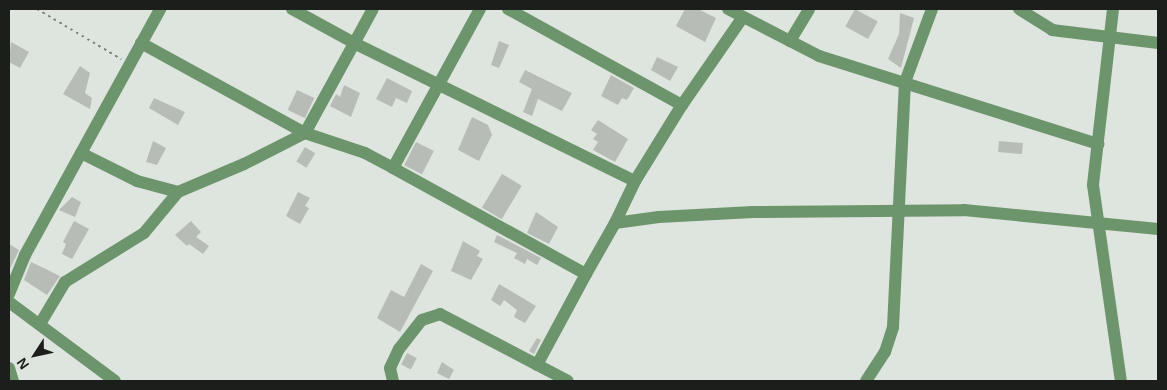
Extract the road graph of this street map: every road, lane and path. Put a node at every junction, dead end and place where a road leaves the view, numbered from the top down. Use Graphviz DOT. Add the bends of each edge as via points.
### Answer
graph roads {
  1 [pos="37,9"];
  2 [pos="160,9"];
  3 [pos="292,9"];
  4 [pos="373,9"];
  5 [pos="480,9"];
  6 [pos="508,9"];
  7 [pos="728,9"];
  8 [pos="809,9"];
  9 [pos="1020,9"];
  10 [pos="1112,9"];
  11 [pos="931,10"];
  12 [pos="742,17"];
  13 [pos="1109,37"];
  14 [pos="790,41"];
  15 [pos="141,43"];
  16 [pos="354,43"];
  17 [pos="1158,43"];
  18 [pos="129,65"];
  19 [pos="905,82"];
  20 [pos="438,85"];
  21 [pos="682,105"];
  22 [pos="305,133"];
  23 [pos="1098,144"];
  24 [pos="81,153"];
  25 [pos="393,168"];
  26 [pos="635,181"];
  27 [pos="178,192"];
  28 [pos="901,211"];
  29 [pos="1097,221"];
  30 [pos="615,224"];
  31 [pos="1158,229"];
  32 [pos="586,274"];
  33 [pos="9,294"];
  34 [pos="9,302"];
  35 [pos="40,324"];
  36 [pos="537,365"];
  37 [pos="9,368"];
  38 [pos="870,379"];
  39 [pos="13,381"];
  40 [pos="115,381"];
  41 [pos="393,381"];
  42 [pos="568,381"];
  43 [pos="1121,381"];
  1 -- 18 [label="path"];
  2 -- 15 [label="street"];
  3 -- 16 [label="street"];
  4 -- 16 [label="street"];
  5 -- 20 [label="street"];
  6 -- 21 [label="street"];
  7 -- 12 [label="street"];
  8 -- 14 [label="street"];
  9 -- 13 [label="street" via="1052,30"];
  10 -- 13 [label="street"];
  11 -- 19 [label="street"];
  12 -- 14 [label="street"];
  12 -- 21 [label="street"];
  13 -- 17 [label="street"];
  13 -- 23 [label="street"];
  14 -- 19 [label="street" via="819,56"];
  15 -- 18 [label="street"];
  15 -- 22 [label="street"];
  16 -- 20 [label="street"];
  16 -- 22 [label="street"];
  18 -- 24 [label="street"];
  19 -- 23 [label="street"];
  19 -- 28 [label="street"];
  20 -- 25 [label="street"];
  20 -- 26 [label="street"];
  21 -- 26 [label="street"];
  22 -- 25 [label="street" via="365,153"];
  22 -- 27 [label="street"];
  23 -- 29 [label="street" via="1093,185"];
  24 -- 27 [label="street" via="136,181"];
  24 -- 33 [label="street" via="25,255"];
  25 -- 32 [label="street"];
  26 -- 30 [label="street"];
  27 -- 35 [label="street" via="144,234 65,282"];
  28 -- 29 [label="street" via="987,211"];
  28 -- 30 [label="street" via="753,212 659,217"];
  28 -- 38 [label="street" via="893,327 885,352"];
  29 -- 31 [label="street"];
  29 -- 43 [label="street"];
  30 -- 32 [label="street"];
  32 -- 36 [label="street"];
  34 -- 35 [label="street"];
  35 -- 40 [label="street"];
  36 -- 41 [label="street" via="440,314 422,320 399,349 390,368"];
  36 -- 42 [label="street"];
  37 -- 39 [label="street"];
}
